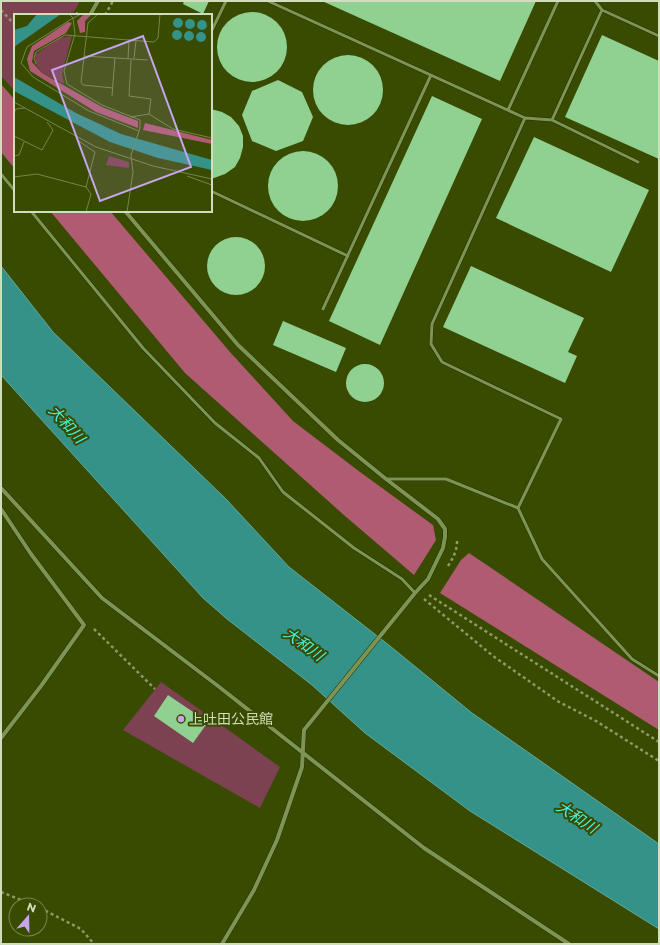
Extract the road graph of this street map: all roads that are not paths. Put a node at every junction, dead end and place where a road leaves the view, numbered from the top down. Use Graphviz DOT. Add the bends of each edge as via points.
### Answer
graph roads {
  1 [pos="98,1"];
  2 [pos="226,1"];
  3 [pos="268,1"];
  4 [pos="558,1"];
  5 [pos="595,1"];
  6 [pos="602,10"];
  7 [pos="91,14"];
  8 [pos="212,30"];
  9 [pos="659,36"];
  10 [pos="431,75"];
  11 [pos="508,110"];
  12 [pos="525,118"];
  13 [pos="552,120"];
  14 [pos="638,162"];
  15 [pos="1,174"];
  16 [pos="14,190"];
  17 [pos="212,191"];
  18 [pos="32,212"];
  19 [pos="126,212"];
  20 [pos="348,256"];
  21 [pos="323,310"];
  22 [pos="386,479"];
  23 [pos="1,488"];
  24 [pos="518,508"];
  25 [pos="1,509"];
  26 [pos="416,593"];
  27 [pos="659,676"];
  28 [pos="1,738"];
  29 [pos="302,752"];
  30 [pos="222,944"];
  31 [pos="569,944"];
  1 -- 7 [label="street"];
  2 -- 8 [label="lane"];
  3 -- 10 [label="lane"];
  4 -- 11 [label="lane"];
  5 -- 6 [label="lane"];
  6 -- 9 [label="lane"];
  6 -- 13 [label="lane"];
  10 -- 11 [label="lane"];
  10 -- 20 [label="lane"];
  11 -- 12 [label="lane"];
  12 -- 13 [label="lane"];
  12 -- 24 [label="lane" via="432,324 430,344 442,362 560,419"];
  13 -- 14 [label="lane"];
  15 -- 16 [label="lane"];
  17 -- 20 [label="lane"];
  18 -- 26 [label="lane" via="143,348 215,423 259,458 283,492 354,548 402,579"];
  19 -- 22 [label="street" via="238,345 338,440"];
  20 -- 21 [label="lane"];
  22 -- 24 [label="lane" via="446,479"];
  22 -- 26 [label="street" via="438,519 444,529 443,548 428,579"];
  23 -- 29 [label="street" via="102,598"];
  24 -- 27 [label="lane" via="542,559 632,659"];
  25 -- 28 [label="street" via="84,625"];
  26 -- 29 [label="street" via="304,730"];
  29 -- 30 [label="street" via="302,767 277,840 254,890"];
  29 -- 31 [label="street" via="424,848"];
}
